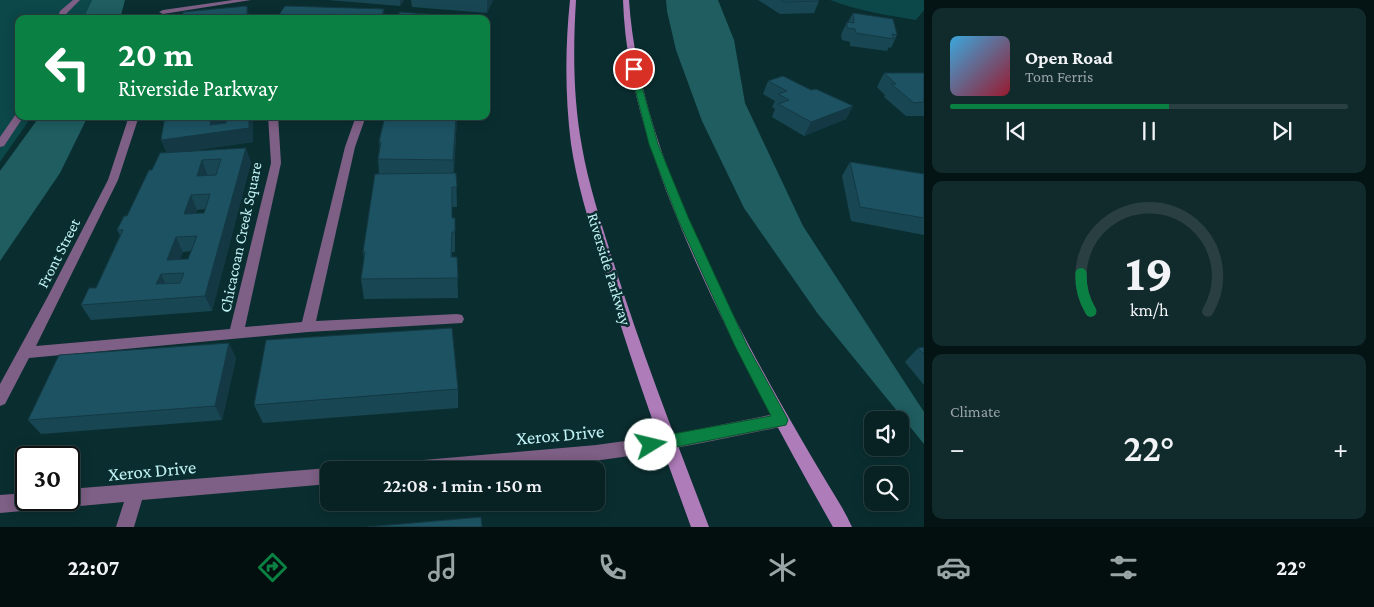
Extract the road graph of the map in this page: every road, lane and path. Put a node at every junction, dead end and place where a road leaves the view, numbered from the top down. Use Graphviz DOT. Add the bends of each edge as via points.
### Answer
graph roads {
  1 [pos="77,0"];
  2 [pos="248,0"];
  3 [pos="573,0"];
  4 [pos="626,0"];
  5 [pos="163,12"];
  6 [pos="61,15"];
  7 [pos="16,120"];
  8 [pos="133,120"];
  9 [pos="273,120"];
  10 [pos="360,120"];
  11 [pos="0,144"];
  12 [pos="457,319"];
  13 [pos="308,327"];
  14 [pos="236,334"];
  15 [pos="24,353"];
  16 [pos="0,399"];
  17 [pos="780,420"];
  18 [pos="669,443"];
  19 [pos="504,461"];
  20 [pos="320,477"];
  21 [pos="136,493"];
  22 [pos="80,497"];
  23 [pos="15,503"];
  24 [pos="0,504"];
  25 [pos="125,527"];
  26 [pos="700,527"];
  27 [pos="843,527"];
  1 -- 6 [label="street"];
  2 -- 5 [label="street"];
  3 -- 18 [label="main road, Riverside Parkway" via="570,65 574,119 586,192 616,292"];
  4 -- 17 [label="main road" via="629,50 654,144 708,275"];
  7 -- 11 [label="street"];
  8 -- 15 [label="street, Front Street" via="113,180"];
  9 -- 14 [label="street, Chicacoan Creek Square" via="276,163"];
  10 -- 13 [label="street" via="350,147"];
  12 -- 13 [label="street, Chicacoan Creek Square"];
  13 -- 14 [label="street, Chicacoan Creek Square"];
  14 -- 15 [label="street, Chicacoan Creek Square"];
  15 -- 16 [label="street, Front Street"];
  17 -- 18 [label="street, Xerox Drive"];
  17 -- 27 [label="main road"];
  18 -- 19 [label="street, Xerox Drive"];
  18 -- 26 [label="main road, Riverside Parkway"];
  20 -- 21 [label="street, Xerox Drive"];
  21 -- 22 [label="street, Xerox Drive"];
  21 -- 25 [label="street"];
  23 -- 24 [label="street"];
}
